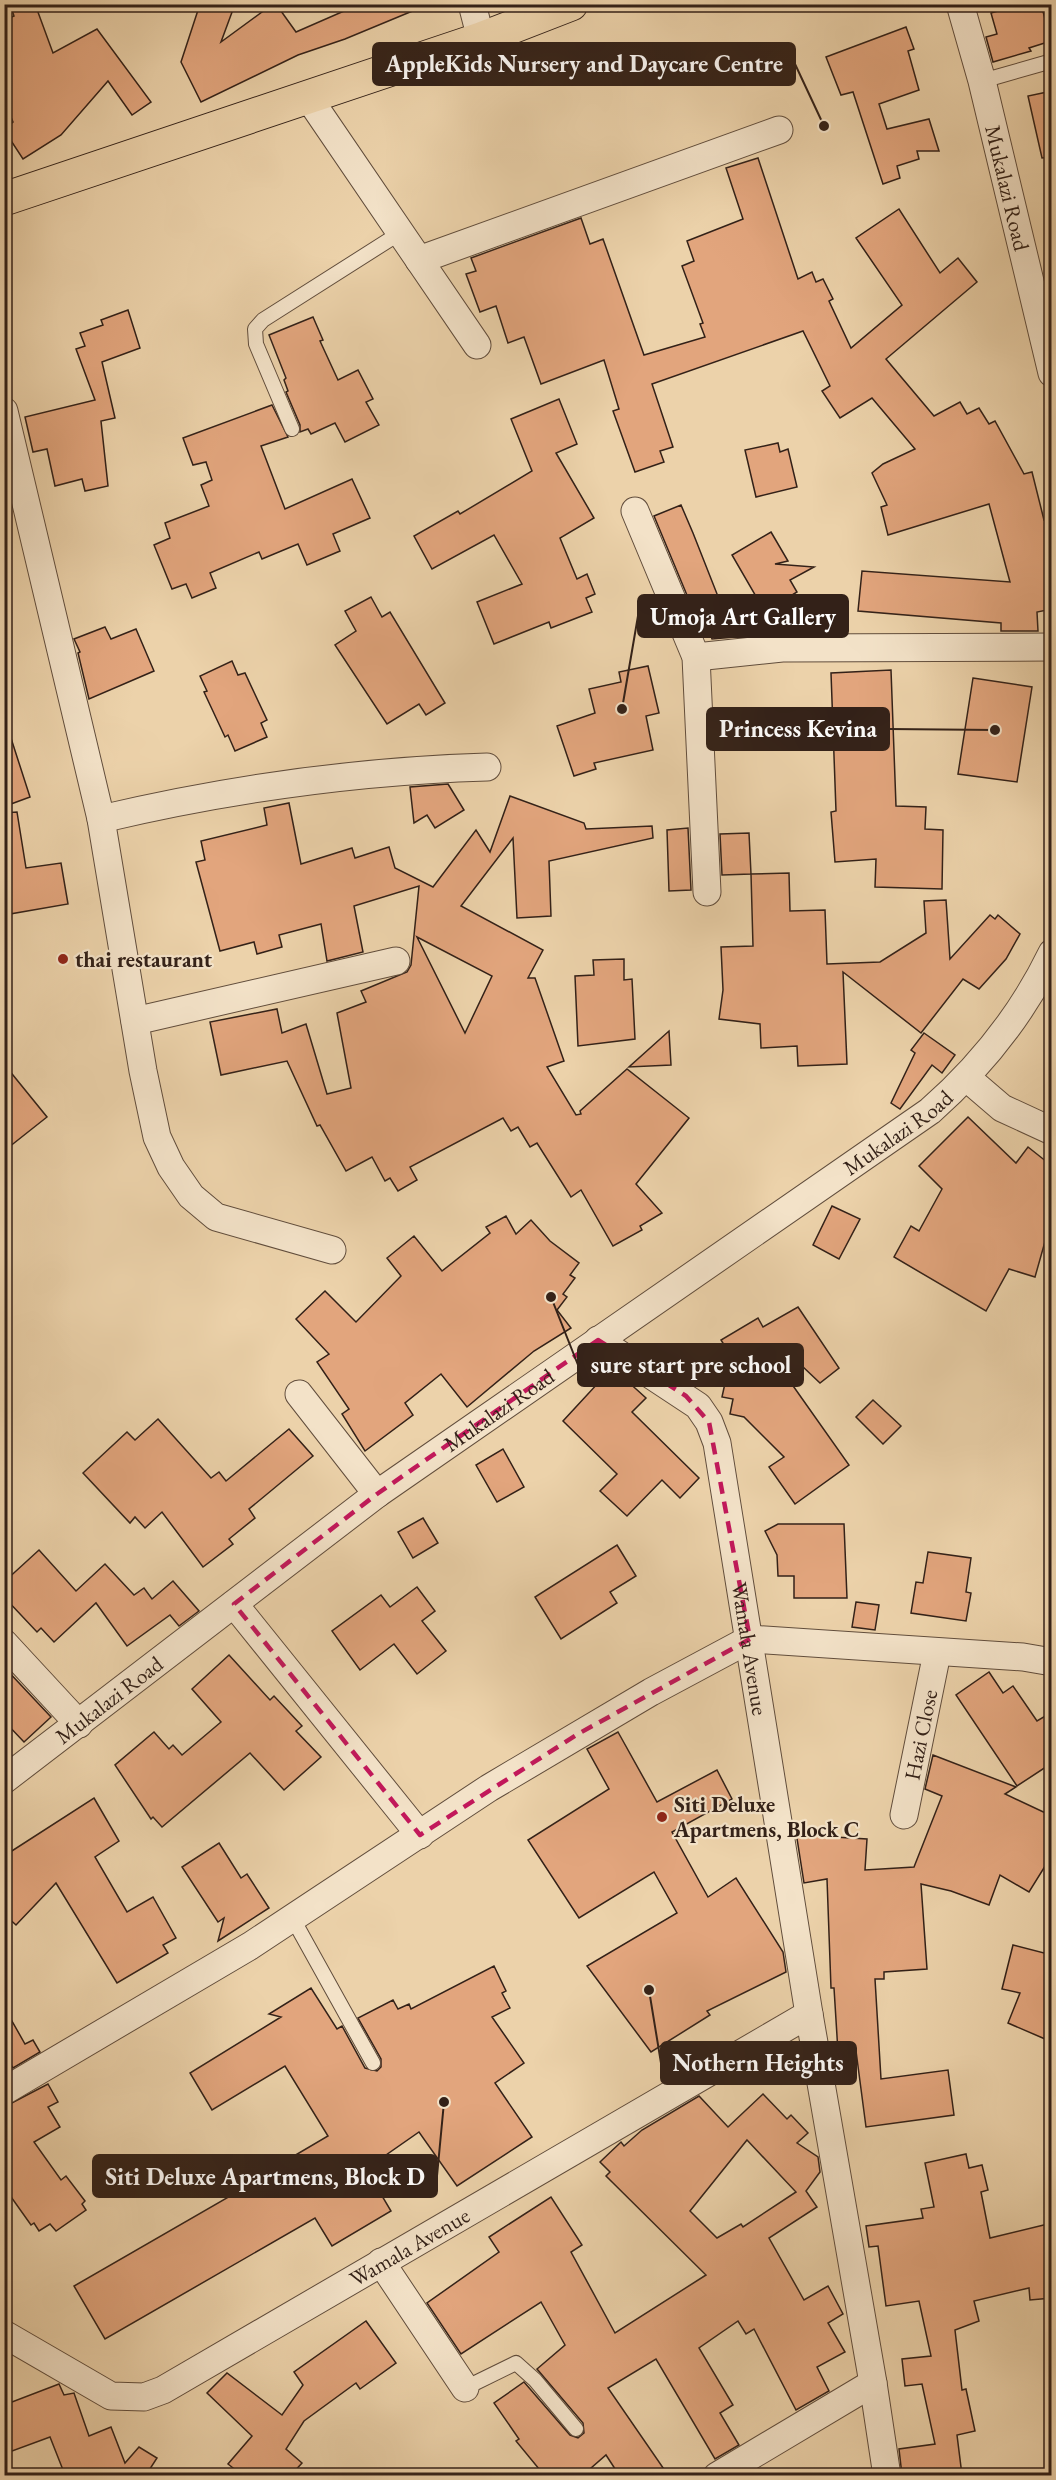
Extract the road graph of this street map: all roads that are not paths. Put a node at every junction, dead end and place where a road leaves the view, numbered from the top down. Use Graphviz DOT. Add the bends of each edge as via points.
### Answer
graph roads {
  1 [pos="472,4"];
  2 [pos="571,4"];
  3 [pos="960,4"];
  4 [pos="481,39"];
  5 [pos="1052,61"];
  6 [pos="982,81"];
  7 [pos="308,98"];
  8 [pos="779,130"];
  9 [pos="4,199"];
  10 [pos="400,233"];
  11 [pos="419,260"];
  12 [pos="477,345"];
  13 [pos="1052,374"];
  14 [pos="4,411"];
  15 [pos="292,429"];
  16 [pos="13,484"];
  17 [pos="635,511"];
  18 [pos="1052,647"];
  19 [pos="696,657"];
  20 [pos="487,767"];
  21 [pos="101,819"];
  22 [pos="707,892"];
  23 [pos="1052,954"];
  24 [pos="396,961"];
  25 [pos="135,1021"];
  26 [pos="967,1078"];
  27 [pos="1052,1131"];
  28 [pos="332,1250"];
  29 [pos="598,1340"];
  30 [pos="299,1394"];
  31 [pos="377,1494"];
  32 [pos="234,1604"];
  33 [pos="750,1639"];
  34 [pos="4,1643"];
  35 [pos="937,1653"];
  36 [pos="1052,1662"];
  37 [pos="79,1724"];
  38 [pos="4,1780"];
  39 [pos="904,1815"];
  40 [pos="420,1834"];
  41 [pos="293,1919"];
  42 [pos="809,2014"];
  43 [pos="373,2063"];
  44 [pos="4,2091"];
  45 [pos="381,2262"];
  46 [pos="4,2334"];
  47 [pos="873,2383"];
  48 [pos="465,2388"];
  49 [pos="576,2429"];
  50 [pos="717,2475"];
  51 [pos="886,2475"];
  1 -- 4 [label="street"];
  2 -- 4 [label="main road"];
  3 -- 6 [label="street, Mukalazi Road"];
  4 -- 7 [label="main road"];
  5 -- 6 [label="lane"];
  6 -- 13 [label="street, Mukalazi Road"];
  7 -- 9 [label="main road"];
  7 -- 10 [label="street"];
  8 -- 11 [label="street"];
  10 -- 11 [label="street"];
  10 -- 15 [label="lane" via="263,320 255,329 256,344"];
  11 -- 12 [label="street"];
  14 -- 16 [label="street"];
  16 -- 21 [label="street"];
  17 -- 19 [label="street"];
  18 -- 19 [label="street" via="782,648"];
  19 -- 22 [label="street"];
  20 -- 21 [label="street" via="303,781"];
  21 -- 25 [label="street"];
  23 -- 26 [label="street, Mukalazi Road" via="1013,1020"];
  24 -- 25 [label="street"];
  25 -- 28 [label="street" via="157,1137 191,1196 216,1217"];
  26 -- 27 [label="street" via="1002,1108"];
  26 -- 29 [label="street, Mukalazi Road" via="930,1111 855,1166"];
  29 -- 31 [label="street, Mukalazi Road"];
  29 -- 33 [label="street, Wamala Avenue" via="686,1395 709,1422 717,1443"];
  30 -- 31 [label="street"];
  31 -- 32 [label="street, Mukalazi Road"];
  32 -- 37 [label="street, Mukalazi Road"];
  32 -- 40 [label="street"];
  33 -- 35 [label="street"];
  33 -- 40 [label="street" via="587,1729"];
  33 -- 42 [label="street, Wamala Avenue"];
  34 -- 37 [label="street"];
  35 -- 36 [label="street"];
  35 -- 39 [label="street, Hazi Close"];
  37 -- 38 [label="street, Mukalazi Road"];
  40 -- 41 [label="street"];
  41 -- 43 [label="lane"];
  41 -- 44 [label="street"];
  42 -- 45 [label="street, Wamala Avenue"];
  42 -- 47 [label="street, Wamala Avenue"];
  45 -- 46 [label="street, Wamala Avenue" via="172,2385 144,2397 111,2396"];
  45 -- 48 [label="street"];
  47 -- 50 [label="street"];
  47 -- 51 [label="street, Wamala Avenue"];
  48 -- 49 [label="lane" via="516,2363"];
}
